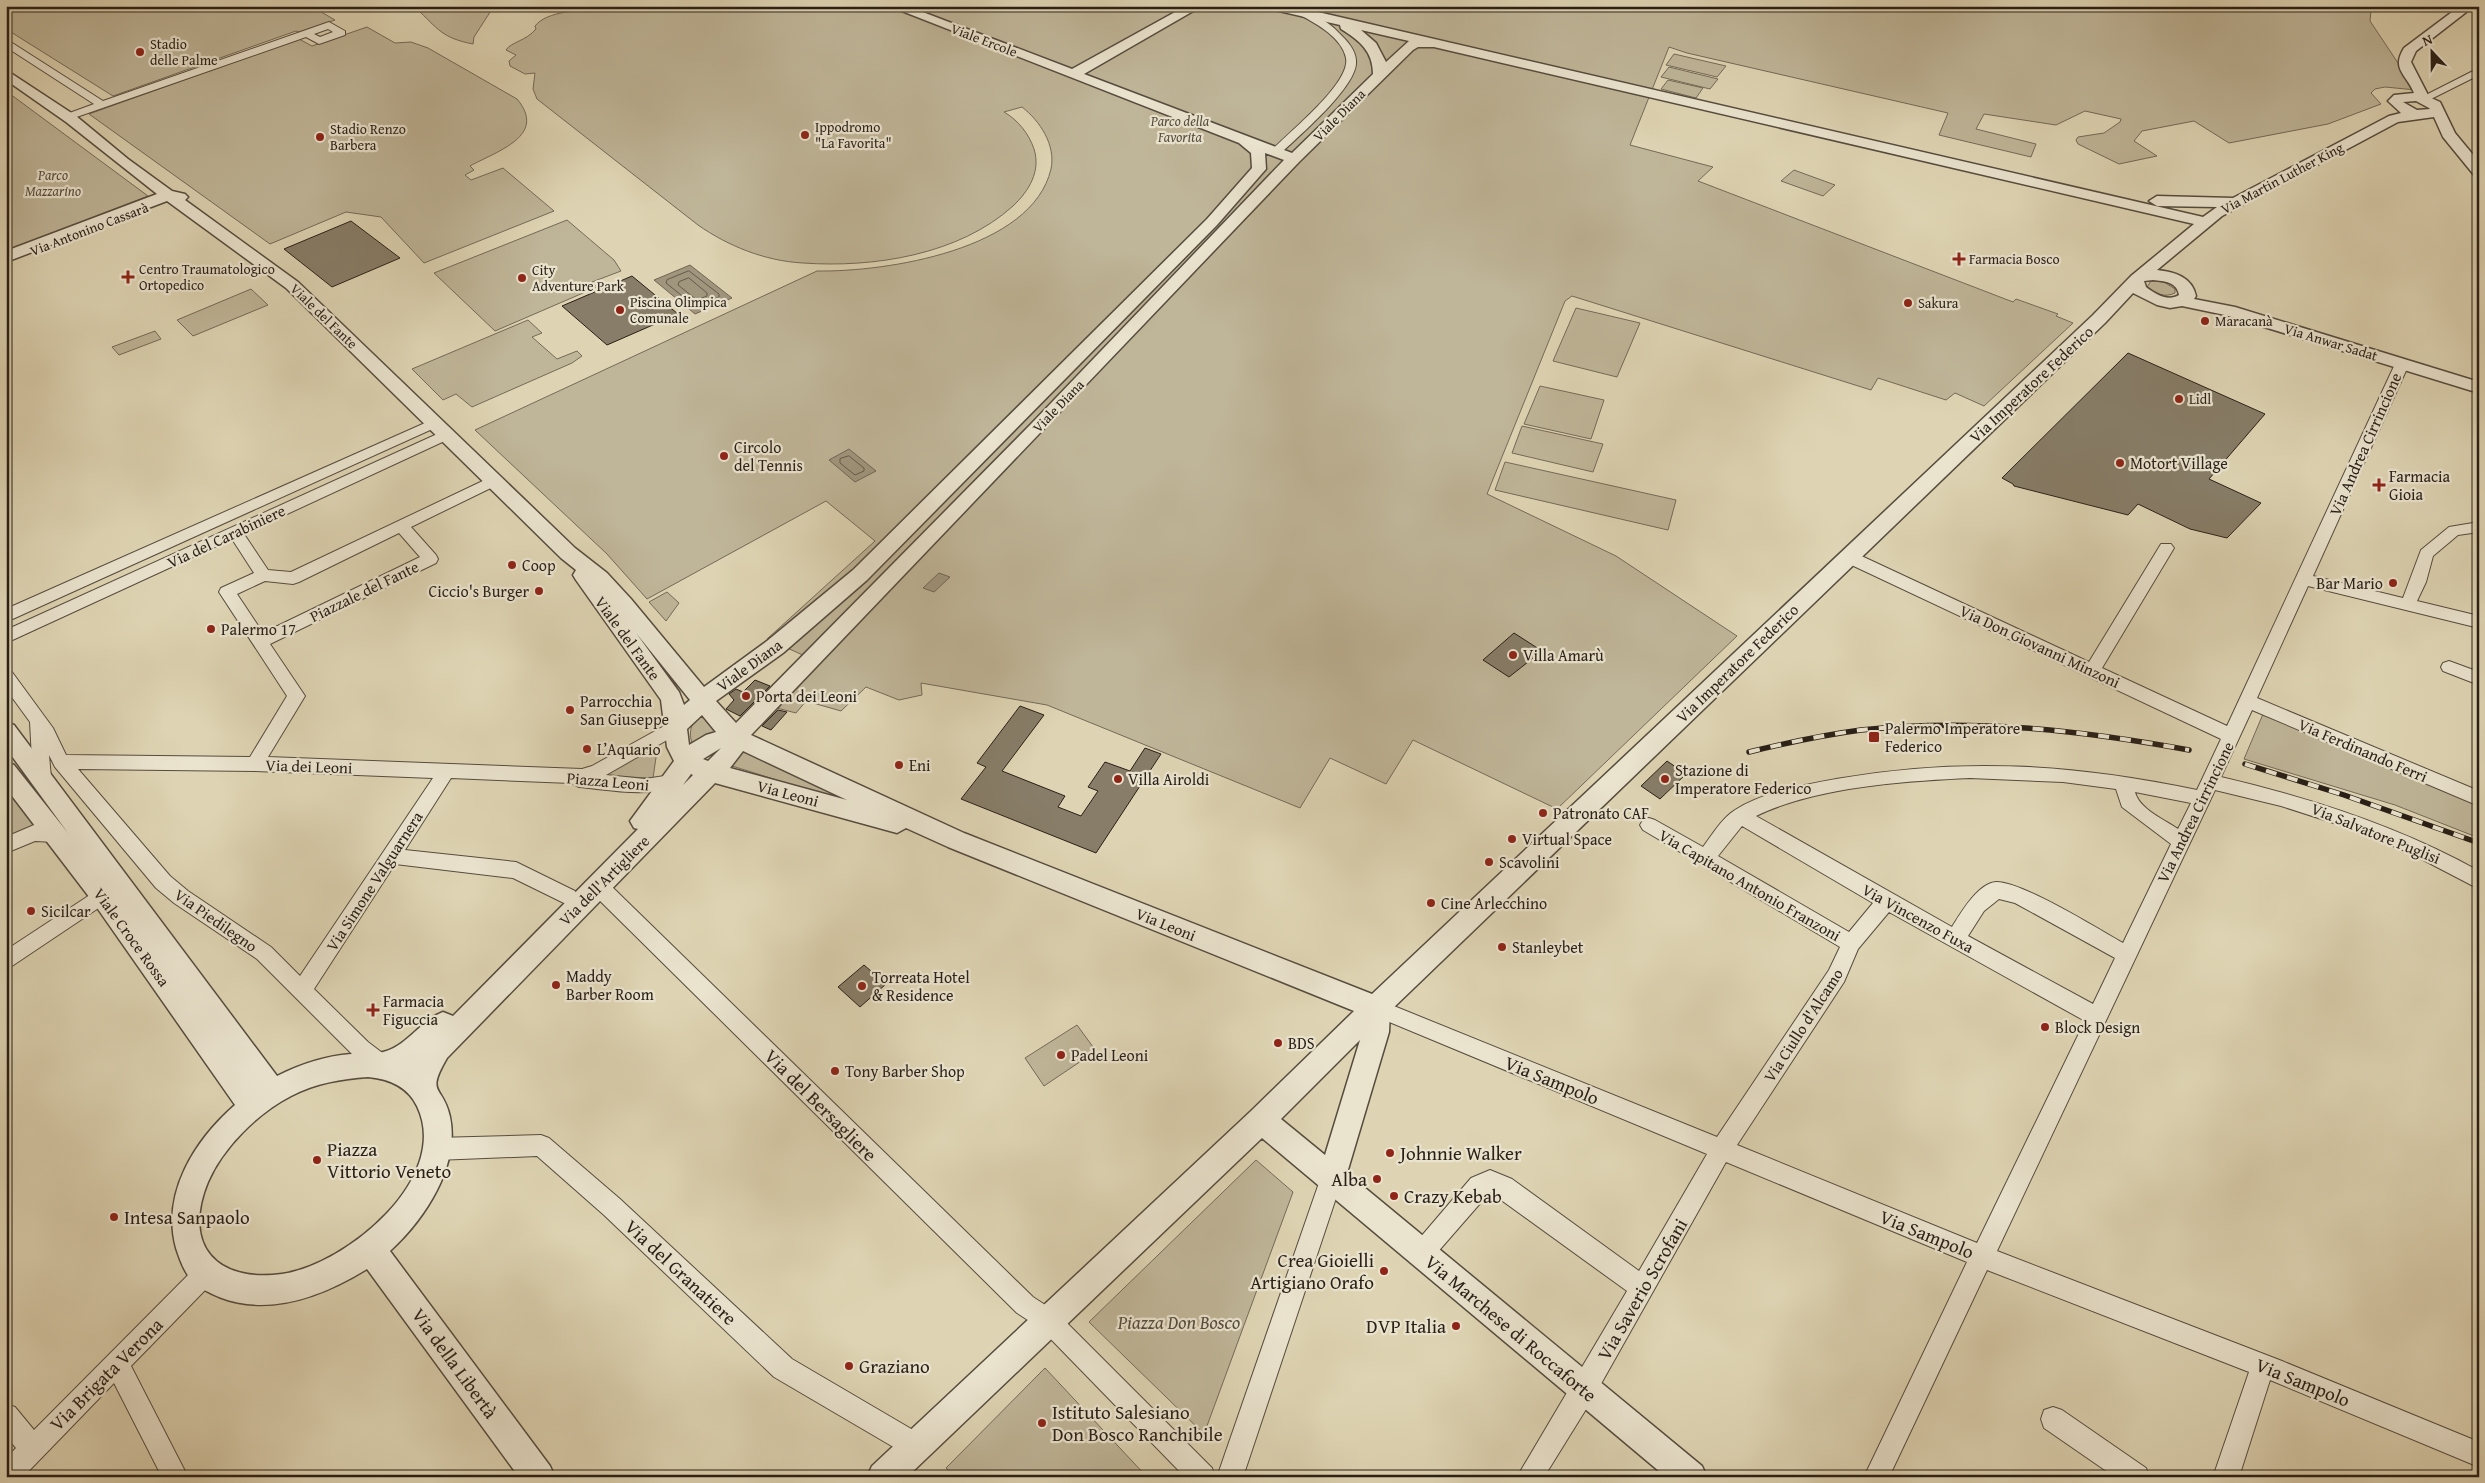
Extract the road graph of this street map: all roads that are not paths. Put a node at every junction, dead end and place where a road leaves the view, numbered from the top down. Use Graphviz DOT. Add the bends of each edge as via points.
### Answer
graph roads {
  1 [pos="895,6"];
  2 [pos="1196,6"];
  3 [pos="1274,6"];
  4 [pos="2468,6"];
  5 [pos="1306,14"];
  6 [pos="1337,21"];
  7 [pos="306,33"];
  8 [pos="6,42"];
  9 [pos="1436,44"];
  10 [pos="2479,71"];
  11 [pos="6,74"];
  12 [pos="1073,74"];
  13 [pos="1380,74"];
  14 [pos="2454,85"];
  15 [pos="2431,99"];
  16 [pos="102,105"];
  17 [pos="2397,113"];
  18 [pos="70,118"];
  19 [pos="1244,140"];
  20 [pos="1276,152"];
  21 [pos="1294,159"];
  22 [pos="127,160"];
  23 [pos="2479,172"];
  24 [pos="167,197"];
  25 [pos="2111,199"];
  26 [pos="2235,203"];
  27 [pos="2204,222"];
  28 [pos="2180,243"];
  29 [pos="242,244"];
  30 [pos="24,254"];
  31 [pos="6,259"];
  32 [pos="2138,279"];
  33 [pos="2182,293"];
  34 [pos="2162,301"];
  35 [pos="2099,320"];
  36 [pos="2402,364"];
  37 [pos="2479,388"];
  38 [pos="440,429"];
  39 [pos="494,481"];
  40 [pos="402,526"];
  41 [pos="2479,527"];
  42 [pos="235,532"];
  43 [pos="2166,548"];
  44 [pos="568,553"];
  45 [pos="1849,556"];
  46 [pos="262,575"];
  47 [pos="2304,579"];
  48 [pos="2407,605"];
  49 [pos="6,616"];
  50 [pos="2479,622"];
  51 [pos="6,637"];
  52 [pos="260,642"];
  53 [pos="2449,667"];
  54 [pos="2092,671"];
  55 [pos="6,676"];
  56 [pos="2479,679"];
  57 [pos="702,700"];
  58 [pos="2248,701"];
  59 [pos="36,718"];
  60 [pos="6,731"];
  61 [pos="2231,736"];
  62 [pos="734,747"];
  63 [pos="696,759"];
  64 [pos="61,762"];
  65 [pos="255,764"];
  66 [pos="6,771"];
  67 [pos="446,772"];
  68 [pos="557,777"];
  69 [pos="42,778"];
  70 [pos="2124,783"];
  71 [pos="2206,790"];
  72 [pos="677,791"];
  73 [pos="2479,799"];
  74 [pos="1740,816"];
  75 [pos="1649,825"];
  76 [pos="55,834"];
  77 [pos="956,840"];
  78 [pos="2181,841"];
  79 [pos="6,845"];
  80 [pos="390,856"];
  81 [pos="1705,859"];
  82 [pos="2479,880"];
  83 [pos="598,886"];
  84 [pos="102,895"];
  85 [pos="568,897"];
  86 [pos="1886,901"];
  87 [pos="1955,939"];
  88 [pos="1851,944"];
  89 [pos="2126,955"];
  90 [pos="6,961"];
  91 [pos="302,990"];
  92 [pos="1377,1008"];
  93 [pos="2097,1017"];
  94 [pos="382,1065"];
  95 [pos="421,1087"];
  96 [pos="277,1089"];
  97 [pos="250,1109"];
  98 [pos="1261,1120"];
  99 [pos="436,1149"];
  100 [pos="1721,1150"];
  101 [pos="1331,1180"];
  102 [pos="370,1249"];
  103 [pos="1421,1254"];
  104 [pos="1981,1256"];
  105 [pos="206,1273"];
  106 [pos="1642,1288"];
  107 [pos="1048,1320"];
  108 [pos="117,1363"];
  109 [pos="2263,1366"];
  110 [pos="1584,1389"];
  111 [pos="6,1416"];
  112 [pos="2053,1419"];
  113 [pos="916,1446"];
  114 [pos="33,1449"];
  115 [pos="2479,1455"];
  116 [pos="6,1476"];
  117 [pos="176,1477"];
  118 [pos="539,1477"];
  119 [pos="883,1477"];
  120 [pos="1203,1477"];
  121 [pos="1230,1477"];
  122 [pos="1529,1477"];
  123 [pos="1691,1477"];
  124 [pos="1876,1477"];
  125 [pos="2137,1477"];
  126 [pos="2226,1477"];
  1 -- 12 [label="street, Viale Ercole"];
  2 -- 12 [label="street"];
  3 -- 5 [label="street, Viale Diana"];
  4 -- 15 [label="street" via="2405,55 2404,66"];
  5 -- 6 [label="street, Viale Diana"];
  5 -- 20 [label="street, Viale Diana" via="1328,28 1344,44 1352,65 1338,89"];
  6 -- 9 [label="street, Viale Diana"];
  6 -- 13 [label="street, Viale Diana" via="1359,34 1374,49 1381,63"];
  7 -- 16 [label="street"];
  8 -- 16 [label="street"];
  9 -- 13 [label="street, Viale Diana" via="1411,44"];
  9 -- 25 [label="street"];
  10 -- 14 [label="street"];
  11 -- 18 [label="street"];
  12 -- 19 [label="street, Viale Ercole"];
  13 -- 21 [label="street, Viale Diana"];
  14 -- 15 [label="street"];
  14 -- 15 [label="street" via="2431,91"];
  15 -- 17 [label="street, Via Martin Luther King" via="2421,114"];
  15 -- 17 [label="street" via="2399,98 2395,101"];
  15 -- 23 [label="street" via="2448,134"];
  16 -- 18 [label="street"];
  17 -- 26 [label="street, Via Martin Luther King"];
  18 -- 22 [label="street"];
  19 -- 20 [label="street, Viale Ercole"];
  19 -- 57 [label="street, Viale Diana" via="1258,152 1261,164 1212,222 860,575 774,647"];
  20 -- 21 [label="street, Viale Ercole"];
  21 -- 62 [label="street, Viale Diana" via="784,686 747,725"];
  22 -- 24 [label="street, Viale del Fante" via="135,176"];
  22 -- 29 [label="street" via="169,183"];
  24 -- 29 [label="street, Viale del Fante"];
  24 -- 30 [label="street, Via Antonino Cassarà"];
  24 -- 31 [label="street"];
  25 -- 26 [label="street"];
  25 -- 27 [label="street"];
  25 -- 28 [label="street" via="2139,211"];
  26 -- 27 [label="street, Via Martin Luther King"];
  27 -- 28 [label="street, Via Martin Luther King"];
  28 -- 32 [label="street, Via Martin Luther King"];
  28 -- 33 [label="street" via="2174,267"];
  29 -- 30 [label="street" via="210,230 170,201"];
  29 -- 38 [label="street, Viale del Fante" via="315,307"];
  30 -- 31 [label="street, Via Antonino Cassarà"];
  32 -- 33 [label="street" via="2160,276"];
  32 -- 34 [label="street" via="2136,285 2142,293"];
  32 -- 35 [label="street, Via Imperatore Federico"];
  33 -- 34 [label="street"];
  33 -- 36 [label="street, Via Anwar Sadat" via="2218,308"];
  34 -- 35 [label="street"];
  35 -- 45 [label="street, Via Imperatore Federico"];
  36 -- 37 [label="street, Via Anwar Sadat"];
  36 -- 47 [label="street, Via Andrea Cirrincione"];
  38 -- 39 [label="street, Viale del Fante"];
  38 -- 42 [label="street, Via del Carabiniere"];
  38 -- 49 [label="street, Via del Carabiniere"];
  39 -- 40 [label="street"];
  39 -- 44 [label="street, Viale del Fante"];
  40 -- 46 [label="street" via="293,578"];
  40 -- 52 [label="street, Piazzale del Fante" via="430,559"];
  41 -- 48 [label="street" via="2454,531 2426,554"];
  42 -- 46 [label="street"];
  42 -- 51 [label="street, Via del Carabiniere"];
  43 -- 54 [label="street"];
  44 -- 57 [label="street, Viale del Fante" via="600,578"];
  44 -- 63 [label="street, Viale del Fante" via="671,698"];
  45 -- 54 [label="street, Via Don Giovanni Minzoni"];
  45 -- 92 [label="street, Via Imperatore Federico" via="1439,945"];
  46 -- 52 [label="street" via="227,592"];
  47 -- 48 [label="street"];
  47 -- 58 [label="street, Via Andrea Cirrincione"];
  48 -- 50 [label="street"];
  52 -- 65 [label="street" via="296,696"];
  53 -- 56 [label="street"];
  54 -- 61 [label="street, Via Don Giovanni Minzoni"];
  55 -- 59 [label="street"];
  57 -- 62 [label="street, Via Leoni" via="721,723"];
  57 -- 63 [label="street"];
  58 -- 61 [label="street, Via Andrea Cirrincione"];
  58 -- 73 [label="street, Via Ferdinando Ferri"];
  59 -- 64 [label="street"];
  59 -- 69 [label="street"];
  60 -- 69 [label="street, Viale Croce Rossa"];
  61 -- 71 [label="street, Via Andrea Cirrincione"];
  62 -- 63 [label="street, Via dell'Artigliere"];
  62 -- 77 [label="street, Via Leoni"];
  63 -- 68 [label="street, Piazza Leoni"];
  63 -- 72 [label="street, Via dell'Artigliere"];
  63 -- 72 [label="street, Via dell'Artigliere"];
  63 -- 77 [label="street, Via Leoni"];
  64 -- 65 [label="street, Via dei Leoni"];
  64 -- 91 [label="street, Via Piedilegno" via="164,882 181,898 264,953"];
  65 -- 67 [label="street, Via dei Leoni"];
  66 -- 76 [label="street, Viale Croce Rossa"];
  67 -- 68 [label="street, Via dei Leoni"];
  67 -- 80 [label="street, Via Simone Valguarnera"];
  68 -- 72 [label="street, Piazza Leoni"];
  69 -- 96 [label="street, Viale Croce Rossa" via="262,1078"];
  70 -- 71 [label="street, Via Salvatore Puglisi"];
  70 -- 74 [label="street, Via Salvatore Puglisi" via="2061,774 1948,771 1870,778 1791,795"];
  70 -- 78 [label="street" via="2128,802"];
  71 -- 78 [label="street, Via Andrea Cirrincione"];
  71 -- 82 [label="street, Via Salvatore Puglisi" via="2301,803 2348,818 2416,846"];
  72 -- 83 [label="street, Via dell'Artigliere"];
  72 -- 85 [label="street, Via dell'Artigliere" via="656,807"];
  74 -- 81 [label="street"];
  74 -- 86 [label="street, Via Vincenzo Fuxa"];
  75 -- 81 [label="street, Via Capitano Antonio Franzoni"];
  76 -- 79 [label="street" via="34,833"];
  76 -- 84 [label="street, Viale Croce Rossa"];
  77 -- 92 [label="street, Via Leoni"];
  78 -- 89 [label="street, Via Andrea Cirrincione"];
  80 -- 85 [label="street" via="516,870"];
  80 -- 91 [label="street, Via Simone Valguarnera"];
  81 -- 88 [label="street, Via Capitano Antonio Franzoni"];
  83 -- 95 [label="street, Via dell'Artigliere" via="438,1049 425,1071"];
  83 -- 107 [label="street, Via del Bersagliere" via="1025,1305"];
  84 -- 90 [label="street"];
  84 -- 97 [label="street, Viale Croce Rossa" via="243,1091"];
  85 -- 94 [label="street, Via dell'Artigliere" via="426,1042"];
  86 -- 87 [label="street, Via Vincenzo Fuxa"];
  86 -- 88 [label="street, Via Ciullo d'Alcamo"];
  87 -- 89 [label="street" via="1977,905 1996,890 2020,896"];
  87 -- 93 [label="street, Via Vincenzo Fuxa"];
  88 -- 100 [label="street, Via Ciullo d'Alcamo" via="1837,976"];
  89 -- 93 [label="street, Via Andrea Cirrincione"];
  91 -- 94 [label="street, Via Piedilegno" via="361,1049"];
  92 -- 98 [label="street"];
  92 -- 100 [label="street, Via Sampolo"];
  92 -- 101 [label="street" via="1376,1032"];
  93 -- 104 [label="street, Via Andrea Cirrincione"];
  94 -- 95 [label="street" via="396,1069"];
  94 -- 96 [label="street" via="337,1067 304,1076"];
  95 -- 99 [label="street" via="435,1112 438,1130"];
  96 -- 97 [label="street"];
  97 -- 105 [label="street" via="213,1147 198,1171 188,1197 184,1222 187,1244 197,1264"];
  98 -- 101 [label="street"];
  98 -- 107 [label="street"];
  99 -- 102 [label="street" via="429,1174 415,1200"];
  99 -- 113 [label="street, Via del Granatiere" via="541,1145 612,1207 783,1368"];
  100 -- 104 [label="street, Via Sampolo"];
  100 -- 106 [label="street, Via Saverio Scrofani"];
  101 -- 103 [label="street, Via Marchese di Roccaforte"];
  101 -- 121 [label="street"];
  102 -- 105 [label="street" via="340,1269 314,1280 270,1291 238,1289"];
  102 -- 118 [label="street, Via della Libertà"];
  103 -- 106 [label="street" via="1479,1186 1490,1181 1504,1186"];
  103 -- 110 [label="street, Via Marchese di Roccaforte"];
  104 -- 109 [label="street, Via Sampolo"];
  104 -- 124 [label="street, Via Andrea Cirrincione"];
  105 -- 108 [label="street, Via Brigata Verona"];
  106 -- 110 [label="street, Via Saverio Scrofani"];
  107 -- 113 [label="street"];
  107 -- 120 [label="street"];
  108 -- 114 [label="street, Via Brigata Verona"];
  108 -- 117 [label="street"];
  109 -- 115 [label="street, Via Sampolo"];
  109 -- 126 [label="street"];
  110 -- 122 [label="street, Via Saverio Scrofani"];
  110 -- 123 [label="street, Via Marchese di Roccaforte"];
  111 -- 114 [label="street"];
  112 -- 125 [label="street"];
  113 -- 119 [label="street"];
  114 -- 116 [label="street, Via Brigata Verona"];
}
